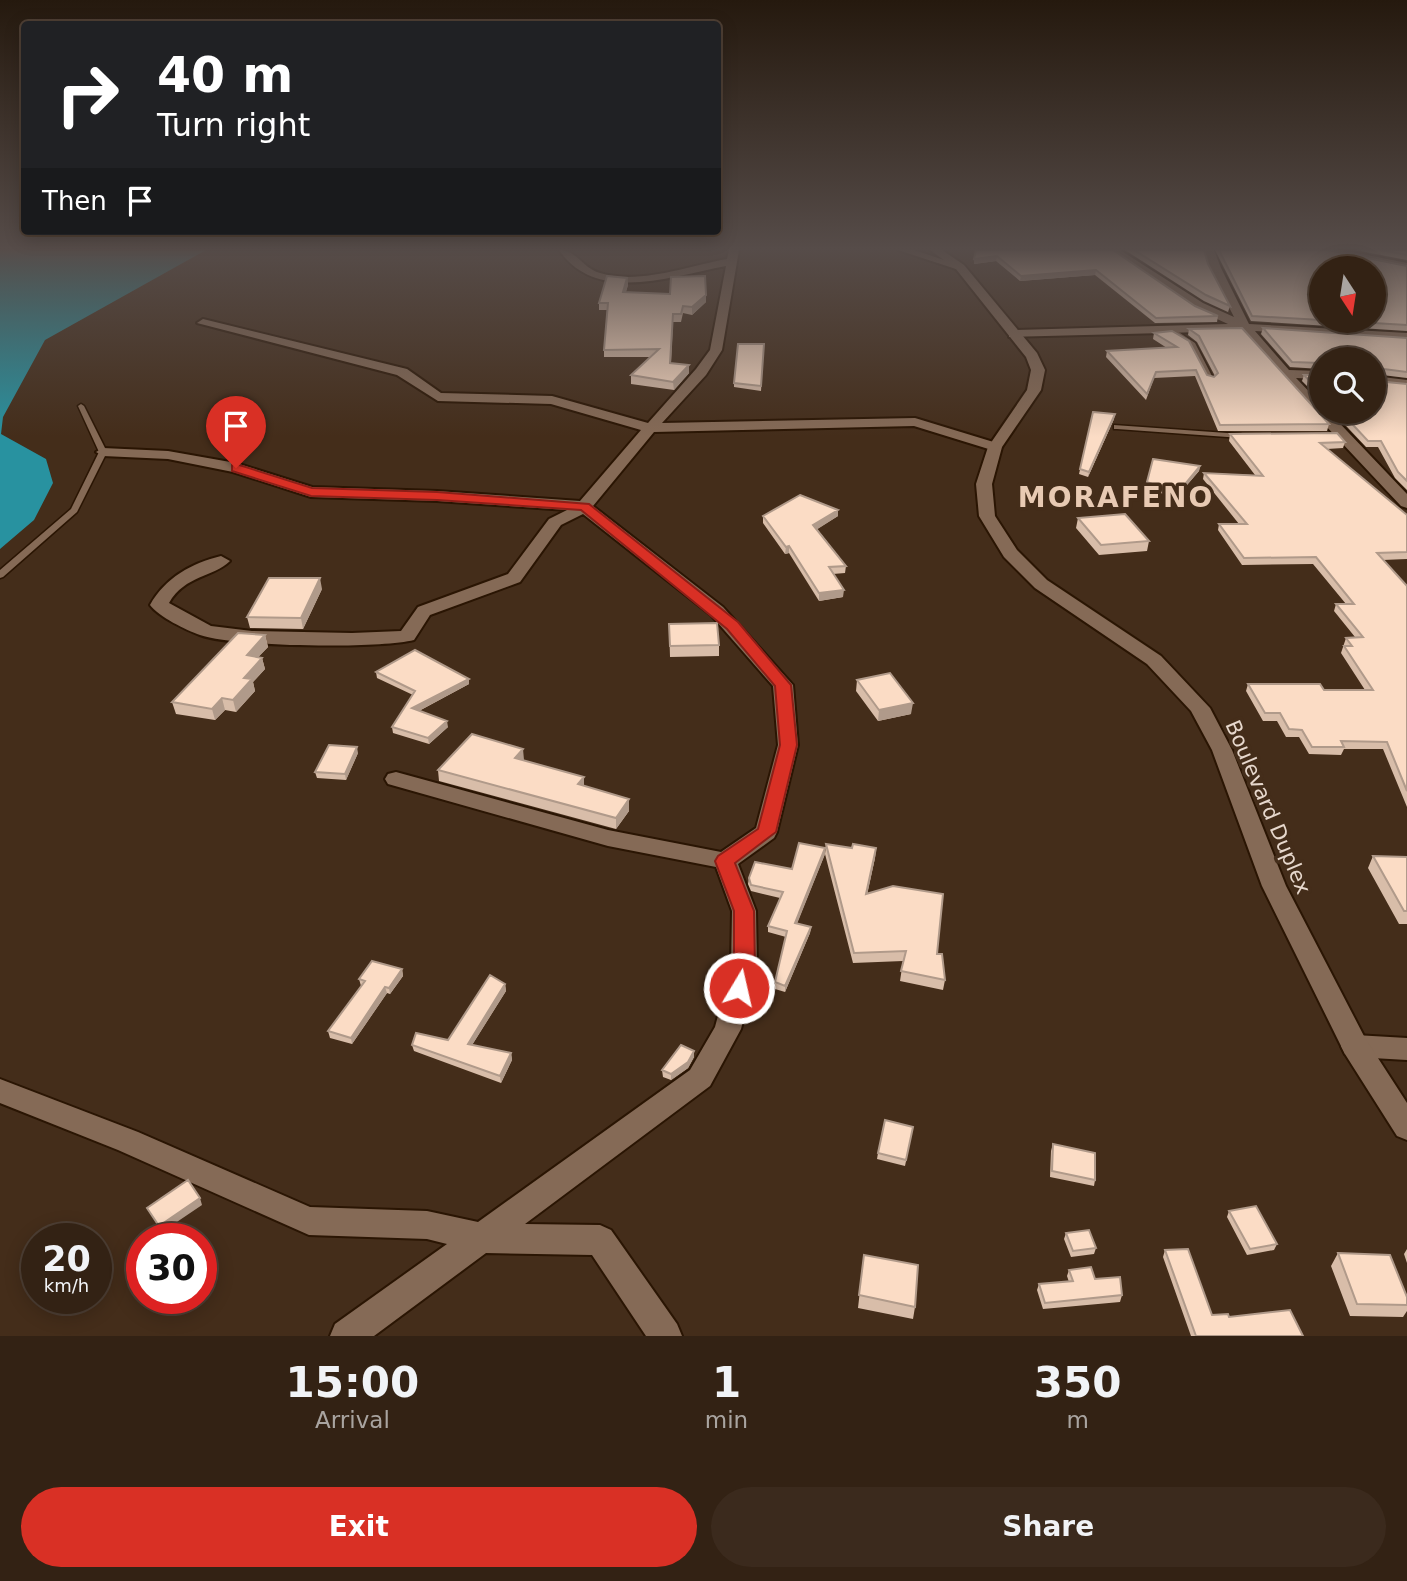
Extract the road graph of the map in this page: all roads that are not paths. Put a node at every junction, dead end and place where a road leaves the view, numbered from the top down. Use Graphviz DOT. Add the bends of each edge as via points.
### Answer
graph roads {
  1 [pos="723,312"];
  2 [pos="996,312"];
  3 [pos="1213,312"];
  4 [pos="1238,312"];
  5 [pos="203,323"];
  6 [pos="1245,327"];
  7 [pos="1172,330"];
  8 [pos="1013,334"];
  9 [pos="1407,338"];
  10 [pos="1285,374"];
  11 [pos="1309,375"];
  12 [pos="1211,380"];
  13 [pos="1386,381"];
  14 [pos="1407,384"];
  15 [pos="81,406"];
  16 [pos="1117,427"];
  17 [pos="651,428"];
  18 [pos="1245,436"];
  19 [pos="995,447"];
  20 [pos="103,452"];
  21 [pos="1407,503"];
  22 [pos="584,507"];
  23 [pos="221,561"];
  24 [pos="0,575"];
  25 [pos="397,779"];
  26 [pos="725,861"];
  27 [pos="1355,1046"];
  28 [pos="1407,1049"];
  29 [pos="0,1091"];
  30 [pos="1407,1127"];
  31 [pos="482,1238"];
  32 [pos="347,1336"];
  33 [pos="665,1336"];
  1 -- 17 [label="street" via="716,350"];
  2 -- 8 [label="street, Boulevard Duplex"];
  3 -- 6 [label="street"];
  4 -- 6 [label="street"];
  5 -- 17 [label="street" via="402,372 438,397 552,400"];
  6 -- 7 [label="street"];
  6 -- 9 [label="street"];
  6 -- 10 [label="street"];
  7 -- 8 [label="street"];
  7 -- 12 [label="lane" via="1193,344"];
  8 -- 19 [label="street, Boulevard Duplex" via="1038,370 1034,390"];
  10 -- 11 [label="street"];
  10 -- 21 [label="street" via="1337,435"];
  13 -- 14 [label="street"];
  15 -- 20 [label="lane"];
  16 -- 18 [label="lane"];
  17 -- 19 [label="street" via="915,422"];
  17 -- 22 [label="street"];
  19 -- 27 [label="street, Boulevard Duplex" via="984,484 987,516 1010,553 1041,584 1154,660 1200,708 1222,750 1274,886"];
  20 -- 22 [label="street" via="168,456 236,468 311,492"];
  20 -- 24 [label="lane" via="74,510"];
  22 -- 23 [label="street" via="555,522 514,578 424,611 407,636 252,637 206,631 159,605 163,594 208,564"];
  22 -- 26 [label="street" via="717,611 783,685 788,745 766,832"];
  25 -- 26 [label="street" via="608,838"];
  26 -- 31 [label="street" via="744,911 744,967 728,1029 699,1078"];
  27 -- 28 [label="street"];
  27 -- 30 [label="street, Boulevard Duplex"];
  29 -- 31 [label="street" via="128,1141 309,1221 427,1225"];
  31 -- 32 [label="street"];
  31 -- 33 [label="street" via="600,1240"];
}
